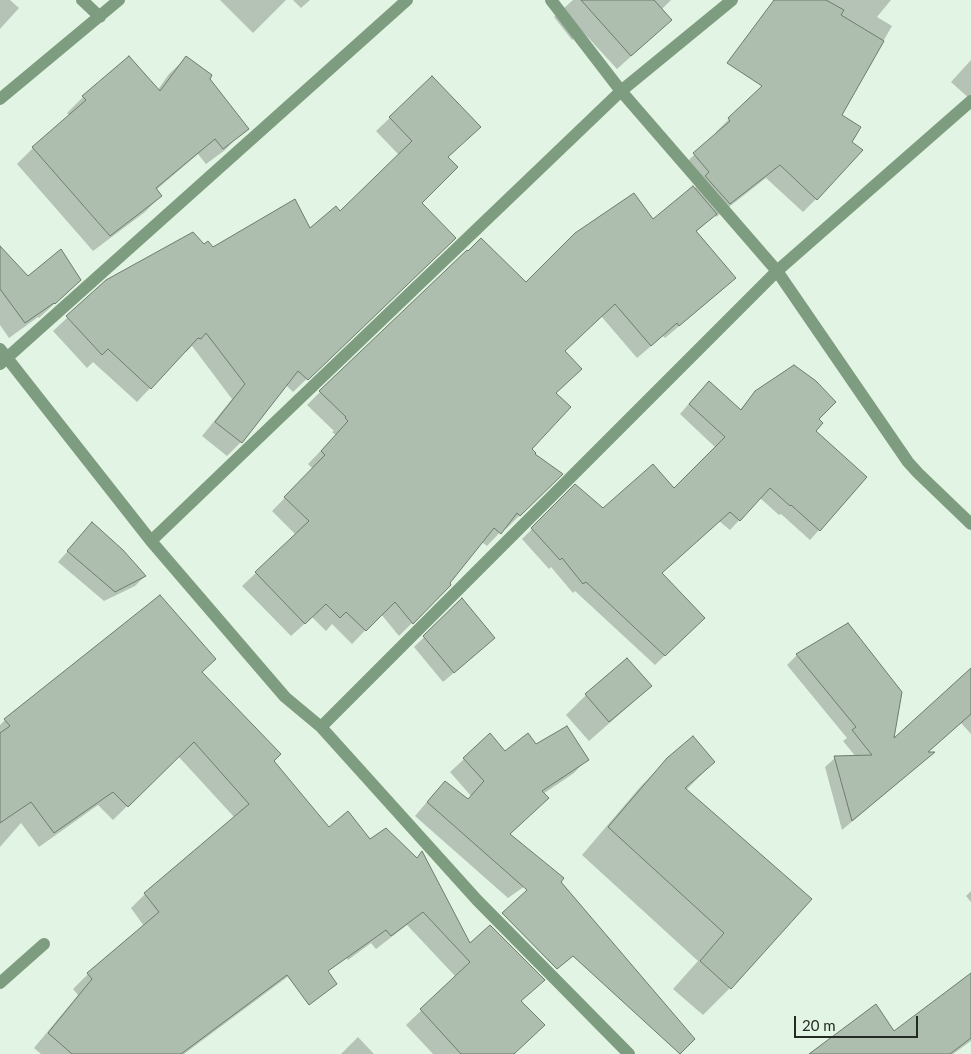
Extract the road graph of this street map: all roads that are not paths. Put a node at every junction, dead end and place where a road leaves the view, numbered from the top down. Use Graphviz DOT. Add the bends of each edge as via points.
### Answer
graph roads {
  1 [pos="82,0"];
  2 [pos="119,0"];
  3 [pos="406,0"];
  4 [pos="551,0"];
  5 [pos="732,0"];
  6 [pos="100,17"];
  7 [pos="621,91"];
  8 [pos="0,99"];
  9 [pos="971,101"];
  10 [pos="777,271"];
  11 [pos="2,357"];
  12 [pos="971,524"];
  13 [pos="151,541"];
  14 [pos="321,727"];
  15 [pos="44,944"];
  16 [pos="0,983"];
  17 [pos="629,1054"];
  1 -- 6 [label="street"];
  2 -- 6 [label="street"];
  3 -- 11 [label="street"];
  4 -- 7 [label="street"];
  5 -- 7 [label="street"];
  6 -- 8 [label="street"];
  7 -- 10 [label="street"];
  7 -- 13 [label="street"];
  9 -- 10 [label="street"];
  10 -- 12 [label="street" via="908,462"];
  10 -- 14 [label="street"];
  11 -- 13 [label="street"];
  13 -- 14 [label="street" via="285,696"];
  14 -- 17 [label="street" via="477,900"];
  15 -- 16 [label="street"];
}
